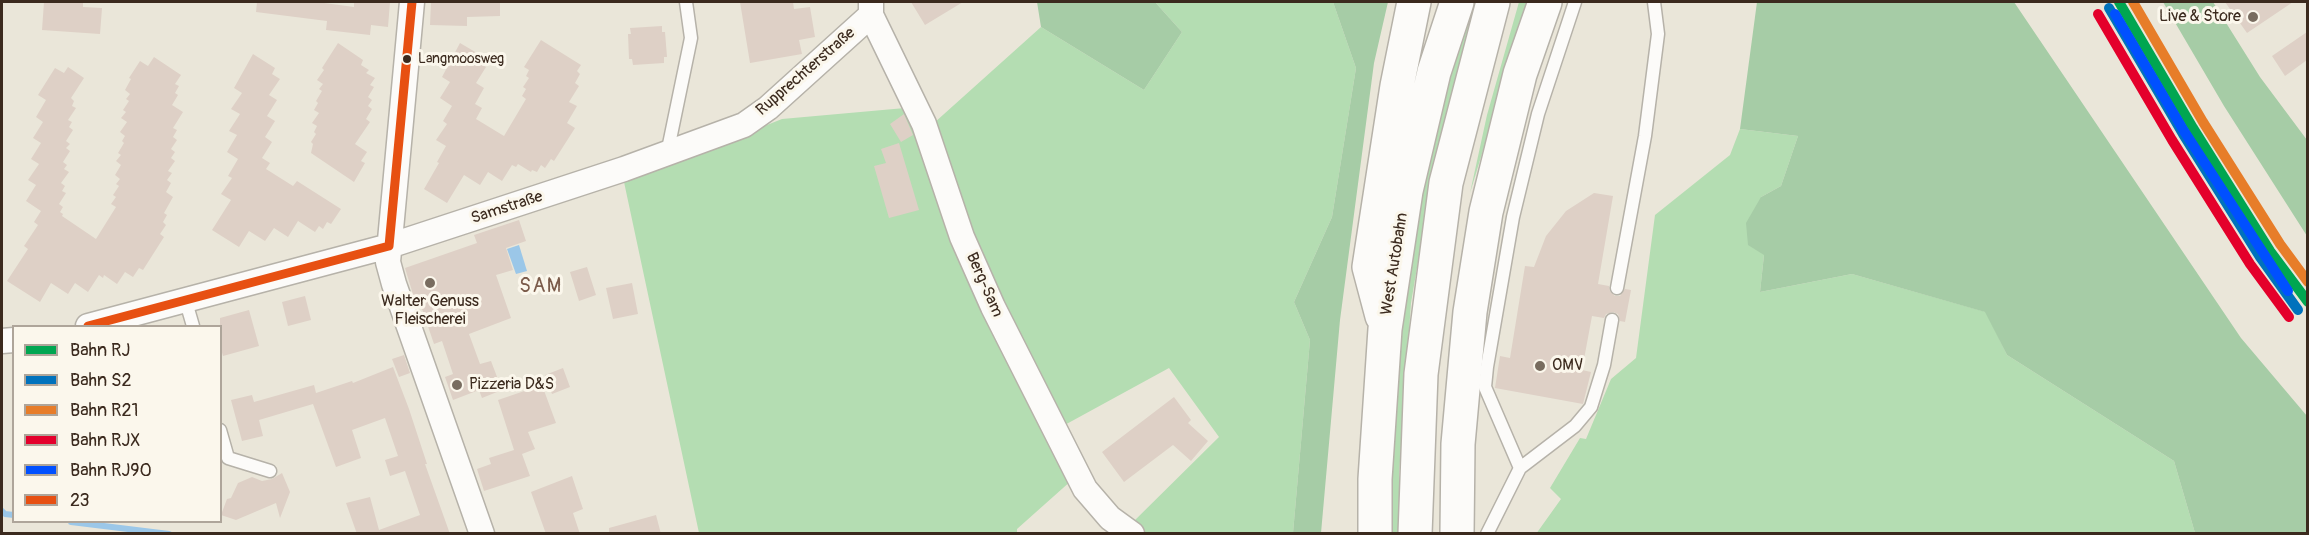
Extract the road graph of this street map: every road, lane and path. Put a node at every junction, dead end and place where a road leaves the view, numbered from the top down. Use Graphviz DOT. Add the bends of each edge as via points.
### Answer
graph roads {
  1 [pos="412,2"];
  2 [pos="686,2"];
  3 [pos="1414,2"];
  4 [pos="1457,2"];
  5 [pos="1493,2"];
  6 [pos="1545,2"];
  7 [pos="1575,2"];
  8 [pos="1654,2"];
  9 [pos="871,8"];
  10 [pos="667,154"];
  11 [pos="624,169"];
  12 [pos="389,246"];
  13 [pos="1617,288"];
  14 [pos="186,302"];
  15 [pos="1612,320"];
  16 [pos="96,325"];
  17 [pos="192,325"];
  18 [pos="1385,329"];
  19 [pos="222,437"];
  20 [pos="1520,468"];
  21 [pos="270,471"];
  22 [pos="482,534"];
  23 [pos="1132,534"];
  24 [pos="1375,534"];
  25 [pos="1415,534"];
  26 [pos="1457,534"];
  27 [pos="1487,534"];
  1 -- 12 [label="street"];
  2 -- 10 [label="lane" via="691,38"];
  3 -- 18 [label="highway" via="1396,86 1369,267"];
  4 -- 18 [label="highway, West Autobahn" via="1434,72 1406,191"];
  5 -- 25 [label="highway" via="1446,183 1421,374"];
  6 -- 26 [label="highway" via="1520,74 1486,212 1470,312 1458,444"];
  7 -- 20 [label="lane" via="1538,114 1513,217 1487,368 1485,387"];
  8 -- 13 [label="lane" via="1658,34 1645,136"];
  9 -- 10 [label="street, Rupprechterstraße" via="768,108 744,125"];
  9 -- 23 [label="street, Berg-Sam" via="924,124 962,237 993,307 1085,489 1110,518"];
  10 -- 11 [label="street, Rupprechterstraße"];
  11 -- 12 [label="street, Samstraße"];
  12 -- 14 [label="street, Samstraße" via="340,267"];
  12 -- 22 [label="street" via="390,286"];
  14 -- 16 [label="street, Samstraße"];
  14 -- 17 [label="lane"];
  15 -- 20 [label="lane" via="1591,407 1575,426"];
  18 -- 24 [label="highway, West Autobahn"];
  19 -- 21 [label="lane" via="228,458"];
  20 -- 27 [label="lane"];
}
